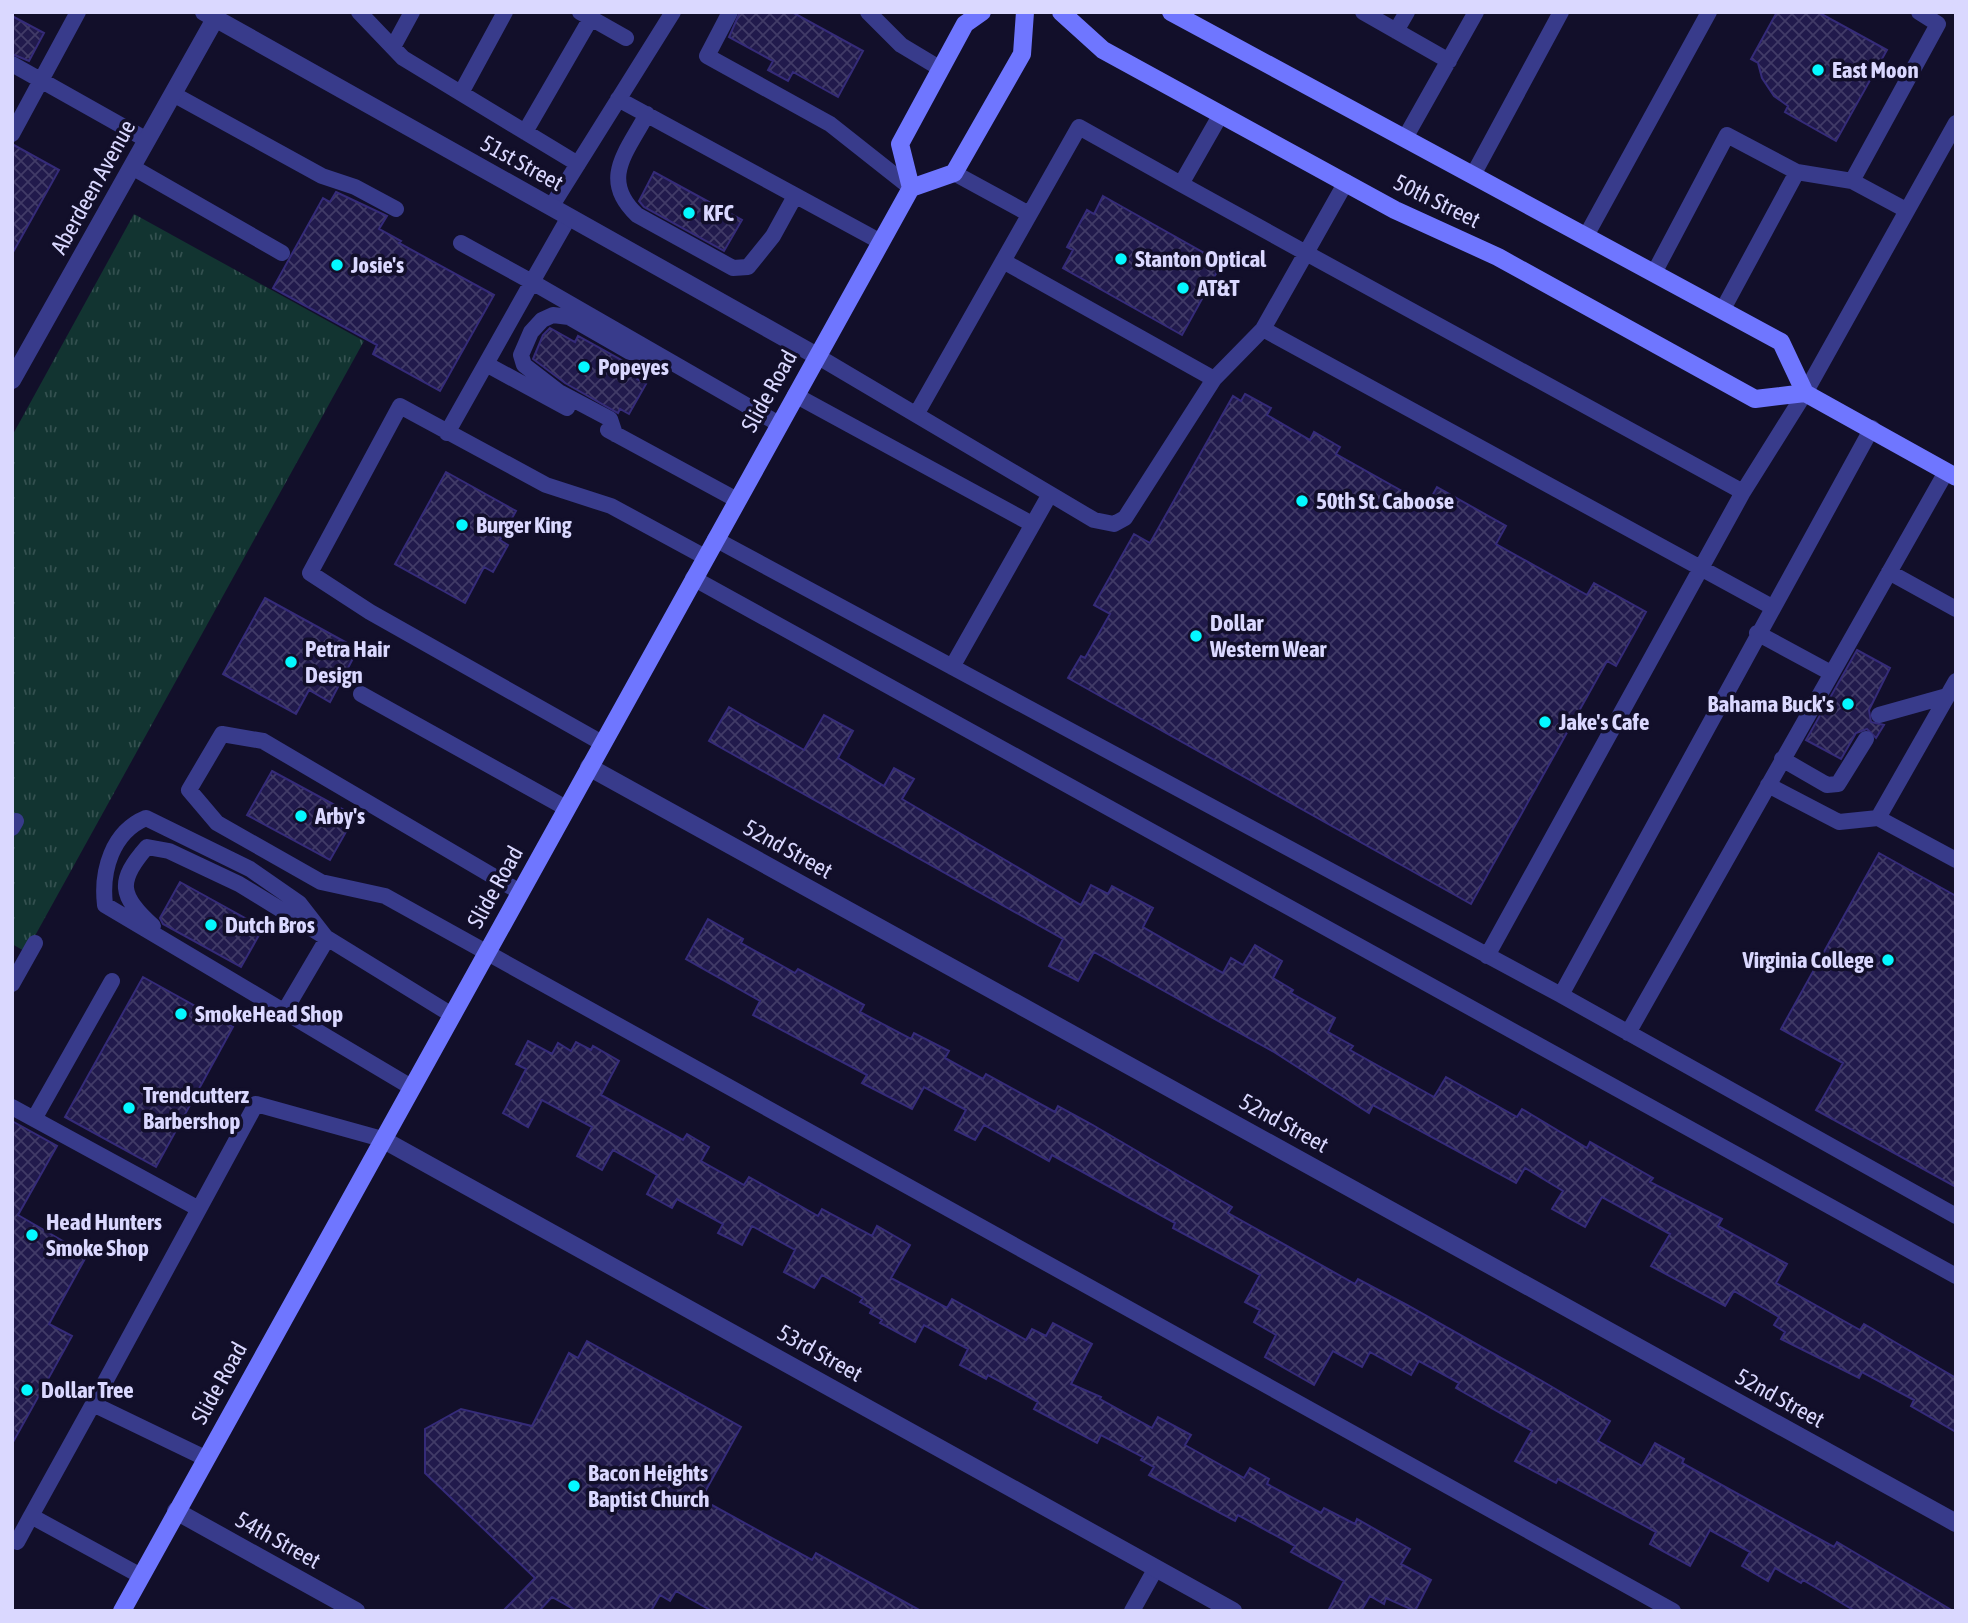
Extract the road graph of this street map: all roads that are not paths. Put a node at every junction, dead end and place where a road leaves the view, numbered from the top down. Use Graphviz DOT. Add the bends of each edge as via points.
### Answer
graph roads {
  1 [pos="78,12"];
  2 [pos="359,12"];
  3 [pos="412,12"];
  4 [pos="505,12"];
  5 [pos="673,12"];
  6 [pos="730,12"];
  7 [pos="868,12"];
  8 [pos="982,12"];
  9 [pos="1025,12"];
  10 [pos="1061,12"];
  11 [pos="1171,12"];
  12 [pos="1363,12"];
  13 [pos="1406,12"];
  14 [pos="1476,12"];
  15 [pos="1561,12"];
  16 [pos="1709,12"];
  17 [pos="1919,12"];
  18 [pos="585,15"];
  19 [pos="210,16"];
  20 [pos="1396,31"];
  21 [pos="626,38"];
  22 [pos="393,47"];
  23 [pos="1449,61"];
  24 [pos="12,64"];
  25 [pos="941,69"];
  26 [pos="41,80"];
  27 [pos="461,93"];
  28 [pos="173,94"];
  29 [pos="618,99"];
  30 [pos="647,114"];
  31 [pos="1221,114"];
  32 [pos="1956,123"];
  33 [pos="525,132"];
  34 [pos="12,134"];
  35 [pos="1405,138"];
  36 [pos="147,140"];
  37 [pos="578,164"];
  38 [pos="132,167"];
  39 [pos="1797,172"];
  40 [pos="954,173"];
  41 [pos="1474,175"];
  42 [pos="1852,181"];
  43 [pos="1346,182"];
  44 [pos="1181,184"];
  45 [pos="911,188"];
  46 [pos="795,196"];
  47 [pos="551,207"];
  48 [pos="396,209"];
  49 [pos="1906,211"];
  50 [pos="1030,214"];
  51 [pos="569,217"];
  52 [pos="1586,236"];
  53 [pos="881,242"];
  54 [pos="461,243"];
  55 [pos="282,253"];
  56 [pos="1306,253"];
  57 [pos="1003,261"];
  58 [pos="1654,273"];
  59 [pos="532,282"];
  60 [pos="1723,309"];
  61 [pos="1263,329"];
  62 [pos="660,356"];
  63 [pos="817,356"];
  64 [pos="486,364"];
  65 [pos="1214,379"];
  66 [pos="12,380"];
  67 [pos="1805,393"];
  68 [pos="795,394"];
  69 [pos="917,413"];
  70 [pos="779,424"];
  71 [pos="1872,428"];
  72 [pos="447,433"];
  73 [pos="615,434"];
  74 [pos="1951,474"];
  75 [pos="1743,492"];
  76 [pos="1050,494"];
  77 [pos="737,500"];
  78 [pos="1032,524"];
  79 [pos="715,539"];
  80 [pos="705,557"];
  81 [pos="1701,569"];
  82 [pos="1889,572"];
  83 [pos="693,578"];
  84 [pos="1772,607"];
  85 [pos="1956,609"];
  86 [pos="1757,633"];
  87 [pos="953,667"];
  88 [pos="1831,673"];
  89 [pos="1956,681"];
  90 [pos="360,694"];
  91 [pos="1947,696"];
  92 [pos="1879,715"];
  93 [pos="1866,738"];
  94 [pos="602,743"];
  95 [pos="1782,759"];
  96 [pos="589,767"];
  97 [pos="1768,785"];
  98 [pos="566,808"];
  99 [pos="1878,818"];
  100 [pos="1956,860"];
  101 [pos="520,892"];
  102 [pos="327,939"];
  103 [pos="35,943"];
  104 [pos="487,953"];
  105 [pos="1487,956"];
  106 [pos="112,981"];
  107 [pos="12,984"];
  108 [pos="257,995"];
  109 [pos="1561,995"];
  110 [pos="284,1012"];
  111 [pos="452,1015"];
  112 [pos="1628,1033"];
  113 [pos="411,1087"];
  114 [pos="12,1107"];
  115 [pos="34,1119"];
  116 [pos="382,1139"];
  117 [pos="199,1209"];
  118 [pos="1956,1216"];
  119 [pos="1956,1276"];
  120 [pos="93,1404"];
  121 [pos="205,1458"];
  122 [pos="176,1511"];
  123 [pos="31,1516"];
  124 [pos="1956,1523"];
  125 [pos="12,1539"];
  126 [pos="1156,1568"];
  127 [pos="141,1576"];
  128 [pos="122,1611"];
  129 [pos="356,1611"];
  130 [pos="1132,1611"];
  131 [pos="1233,1611"];
  132 [pos="1673,1611"];
  1 -- 26 [label="lane"];
  2 -- 22 [label="lane"];
  3 -- 22 [label="lane"];
  4 -- 27 [label="lane"];
  5 -- 29 [label="lane"];
  6 -- 45 [label="lane" via="707,56 830,124"];
  7 -- 25 [label="lane" via="901,45"];
  8 -- 25 [label="main road" via="965,24"];
  9 -- 40 [label="main road" via="1022,54"];
  10 -- 31 [label="main road, 50th Street" via="1103,50"];
  11 -- 35 [label="main road, 50th Street"];
  12 -- 20 [label="lane"];
  13 -- 20 [label="lane"];
  14 -- 23 [label="lane"];
  15 -- 41 [label="lane"];
  16 -- 52 [label="lane"];
  17 -- 42 [label="lane" via="1938,23"];
  18 -- 21 [label="lane"];
  18 -- 33 [label="lane"];
  19 -- 28 [label="street, Aberdeen Avenue"];
  19 -- 47 [label="street, 51st Street"];
  20 -- 23 [label="lane"];
  22 -- 27 [label="lane" via="403,58"];
  23 -- 35 [label="lane"];
  24 -- 26 [label="lane"];
  25 -- 45 [label="main road" via="900,144"];
  26 -- 34 [label="lane"];
  26 -- 36 [label="lane"];
  27 -- 33 [label="lane"];
  28 -- 36 [label="street, Aberdeen Avenue"];
  28 -- 48 [label="lane" via="322,176"];
  29 -- 30 [label="lane"];
  29 -- 37 [label="lane"];
  30 -- 46 [label="lane"];
  30 -- 46 [label="lane" via="616,181 626,205 637,215 733,268 748,267"];
  31 -- 43 [label="main road, 50th Street"];
  31 -- 44 [label="lane"];
  32 -- 49 [label="lane"];
  33 -- 37 [label="lane"];
  35 -- 41 [label="main road, 50th Street"];
  36 -- 38 [label="street, Aberdeen Avenue"];
  37 -- 47 [label="lane"];
  38 -- 55 [label="lane"];
  38 -- 66 [label="street, Aberdeen Avenue"];
  39 -- 42 [label="lane"];
  39 -- 58 [label="lane" via="1727,135"];
  39 -- 60 [label="lane"];
  40 -- 45 [label="main road"];
  40 -- 50 [label="lane"];
  41 -- 52 [label="main road, 50th Street"];
  42 -- 49 [label="lane"];
  43 -- 56 [label="lane"];
  43 -- 67 [label="main road, 50th Street" via="1498,257 1755,399"];
  44 -- 50 [label="lane" via="1079,127"];
  44 -- 56 [label="lane"];
  45 -- 53 [label="main road, Slide Road"];
  46 -- 53 [label="lane"];
  47 -- 51 [label="street, 51st Street"];
  49 -- 67 [label="lane"];
  50 -- 57 [label="lane"];
  51 -- 59 [label="lane"];
  51 -- 63 [label="street, 51st Street"];
  52 -- 58 [label="main road, 50th Street"];
  53 -- 63 [label="main road, Slide Road"];
  54 -- 59 [label="lane"];
  56 -- 61 [label="lane"];
  56 -- 75 [label="lane"];
  57 -- 65 [label="lane"];
  57 -- 69 [label="lane"];
  58 -- 60 [label="main road, 50th Street"];
  59 -- 62 [label="lane"];
  59 -- 64 [label="lane"];
  60 -- 67 [label="main road, 50th Street" via="1781,342"];
  61 -- 65 [label="lane"];
  61 -- 81 [label="lane"];
  62 -- 70 [label="lane"];
  62 -- 73 [label="lane" via="631,352 569,317 554,314 531,332 521,355 524,365 559,392 610,419"];
  63 -- 68 [label="main road, Slide Road"];
  63 -- 69 [label="lane"];
  64 -- 72 [label="lane"];
  64 -- 73 [label="lane"];
  65 -- 76 [label="lane" via="1125,518 1114,524 1094,520"];
  67 -- 71 [label="main road"];
  67 -- 75 [label="lane"];
  68 -- 70 [label="main road, Slide Road"];
  68 -- 78 [label="lane"];
  69 -- 76 [label="lane"];
  70 -- 77 [label="main road, Slide Road"];
  71 -- 74 [label="main road"];
  71 -- 84 [label="lane"];
  72 -- 80 [label="lane" via="546,485 611,506"];
  72 -- 94 [label="lane" via="400,406 310,573 370,612"];
  73 -- 77 [label="lane"];
  74 -- 82 [label="lane"];
  75 -- 81 [label="lane"];
  76 -- 78 [label="lane"];
  77 -- 79 [label="main road, Slide Road"];
  78 -- 87 [label="lane"];
  79 -- 80 [label="main road, Slide Road"];
  79 -- 87 [label="lane"];
  80 -- 83 [label="main road, Slide Road"];
  81 -- 84 [label="lane"];
  81 -- 105 [label="lane"];
  82 -- 85 [label="lane"];
  82 -- 88 [label="lane"];
  83 -- 94 [label="main road, Slide Road"];
  83 -- 119 [label="lane"];
  84 -- 86 [label="lane"];
  86 -- 88 [label="lane"];
  86 -- 109 [label="lane"];
  87 -- 105 [label="lane"];
  88 -- 95 [label="lane"];
  89 -- 91 [label="lane"];
  90 -- 98 [label="lane"];
  91 -- 92 [label="lane"];
  91 -- 99 [label="lane"];
  93 -- 95 [label="lane" via="1838,784 1827,785"];
  94 -- 96 [label="main road, Slide Road"];
  95 -- 97 [label="lane"];
  96 -- 98 [label="main road, Slide Road"];
  96 -- 124 [label="street, 52nd Street"];
  97 -- 99 [label="lane" via="1839,822"];
  97 -- 112 [label="lane"];
  98 -- 101 [label="main road, Slide Road"];
  99 -- 100 [label="lane"];
  101 -- 104 [label="main road, Slide Road"];
  101 -- 104 [label="lane" via="262,741 222,734 189,790 217,823 321,882 385,896"];
  102 -- 108 [label="lane" via="239,884 169,851 147,847 130,867 124,887 130,904 152,926 254,985"];
  102 -- 108 [label="lane" via="299,903 250,869 146,818 130,825 112,851 103,884 105,905"];
  102 -- 110 [label="lane"];
  102 -- 111 [label="lane"];
  103 -- 107 [label="lane"];
  104 -- 111 [label="main road, Slide Road"];
  104 -- 132 [label="lane"];
  105 -- 109 [label="lane"];
  106 -- 115 [label="lane"];
  108 -- 110 [label="lane"];
  109 -- 112 [label="lane"];
  110 -- 113 [label="lane"];
  111 -- 113 [label="main road, Slide Road"];
  112 -- 118 [label="lane"];
  113 -- 116 [label="main road, Slide Road"];
  114 -- 115 [label="lane"];
  115 -- 117 [label="lane"];
  116 -- 117 [label="lane" via="256,1104"];
  116 -- 121 [label="main road, Slide Road"];
  116 -- 126 [label="street, 53rd Street"];
  117 -- 120 [label="lane"];
  120 -- 121 [label="lane"];
  120 -- 123 [label="lane"];
  121 -- 122 [label="main road, Slide Road"];
  122 -- 127 [label="main road, Slide Road"];
  122 -- 129 [label="street, 54th Street"];
  123 -- 125 [label="lane" via="17,1542"];
  123 -- 127 [label="lane"];
  126 -- 130 [label="lane"];
  126 -- 131 [label="street, 53rd Street"];
  127 -- 128 [label="main road, Slide Road"];
}
